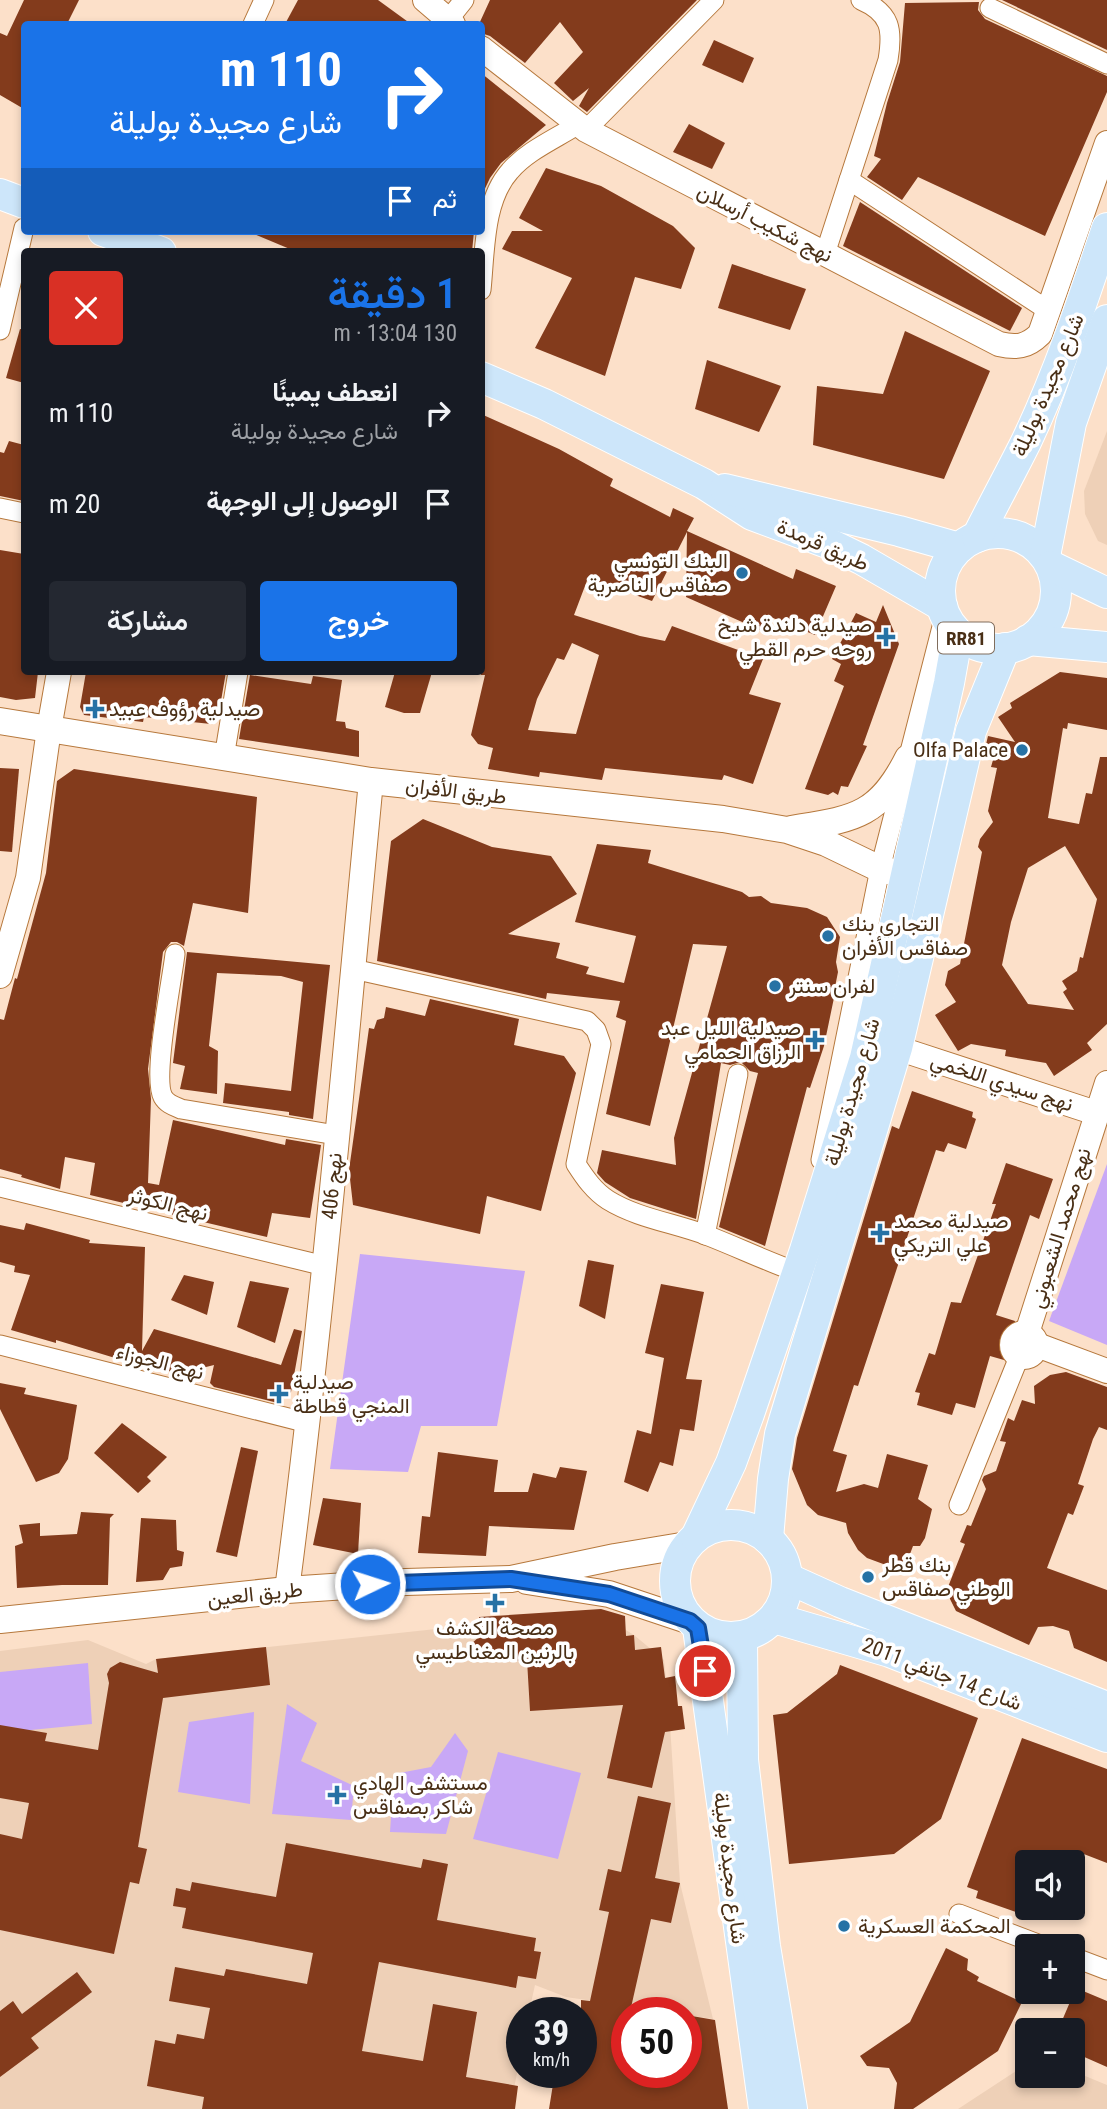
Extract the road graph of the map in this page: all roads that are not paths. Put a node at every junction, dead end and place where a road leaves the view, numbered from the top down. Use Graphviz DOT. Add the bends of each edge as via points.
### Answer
graph roads {
  1 [pos="264,0"];
  2 [pos="425,0"];
  3 [pos="464,0"];
  4 [pos="714,0"];
  5 [pos="861,0"];
  6 [pos="990,8"];
  7 [pos="254,21"];
  8 [pos="449,21"];
  9 [pos="451,21"];
  10 [pos="485,51"];
  11 [pos="1107,64"];
  12 [pos="581,127"];
  13 [pos="1107,143"];
  14 [pos="849,180"];
  15 [pos="0,194"];
  16 [pos="21,202"];
  17 [pos="486,209"];
  18 [pos="1107,228"];
  19 [pos="22,235"];
  20 [pos="116,235"];
  21 [pos="156,247"];
  22 [pos="825,254"];
  23 [pos="1049,311"];
  24 [pos="1107,320"];
  25 [pos="0,330"];
  26 [pos="485,379"];
  27 [pos="704,484"];
  28 [pos="0,508"];
  29 [pos="21,512"];
  30 [pos="968,542"];
  31 [pos="1048,561"];
  32 [pos="1107,593"];
  33 [pos="949,618"];
  34 [pos="1016,644"];
  35 [pos="1107,647"];
  36 [pos="58,675"];
  37 [pos="238,675"];
  38 [pos="0,721"];
  39 [pos="48,729"];
  40 [pos="224,758"];
  41 [pos="908,758"];
  42 [pos="371,781"];
  43 [pos="787,830"];
  44 [pos="893,872"];
  45 [pos="175,954"];
  46 [pos="353,969"];
  47 [pos="0,976"];
  48 [pos="897,1048"];
  49 [pos="738,1074"];
  50 [pos="1107,1083"];
  51 [pos="1102,1115"];
  52 [pos="336,1135"];
  53 [pos="0,1187"];
  54 [pos="705,1235"];
  55 [pos="801,1261"];
  56 [pos="326,1266"];
  57 [pos="0,1345"];
  58 [pos="1027,1345"];
  59 [pos="1107,1371"];
  60 [pos="309,1423"];
  61 [pos="959,1505"];
  62 [pos="768,1539"];
  63 [pos="691,1541"];
  64 [pos="787,1578"];
  65 [pos="511,1579"];
  66 [pos="287,1590"];
  67 [pos="774,1618"];
  68 [pos="0,1620"];
  69 [pos="694,1624"];
  70 [pos="742,1637"];
  71 [pos="1107,1707"];
  72 [pos="1107,1737"];
  73 [pos="959,1914"];
  74 [pos="1015,1936"];
  75 [pos="1085,1962"];
  76 [pos="1107,1970"];
  77 [pos="764,2109"];
  78 [pos="792,2109"];
  1 -- 7 [label="street"];
  2 -- 8 [label="street"];
  3 -- 9 [label="street"];
  4 -- 12 [label="street"];
  5 -- 14 [label="street" via="885,17 890,46"];
  6 -- 11 [label="street"];
  10 -- 12 [label="street, نهج شكيب أرسلان"];
  12 -- 17 [label="street" via="522,160"];
  12 -- 22 [label="street, نهج شكيب أرسلان"];
  13 -- 23 [label="street"];
  14 -- 22 [label="street"];
  14 -- 23 [label="street"];
  15 -- 16 [label="main road"];
  18 -- 30 [label="main road, شارع مجيدة بوليلة" via="1036,418"];
  19 -- 25 [label="street"];
  20 -- 21 [label="main road"];
  22 -- 23 [label="street, نهج شكيب أرسلان" via="1010,347 1040,334"];
  24 -- 31 [label="main road, شارع مجيدة بوليلة" via="1071,423"];
  26 -- 27 [label="main road, طريق قرمدة / RR81"];
  27 -- 30 [label="main road, طريق قرمدة / RR81" via="899,531"];
  27 -- 33 [label="main road, طريق قرمدة / RR81" via="752,515 861,559"];
  28 -- 29 [label="street"];
  30 -- 31 [label="main road, RR81" via="995,533 1014,535 1031,543"];
  30 -- 33 [label="main road, RR81" via="949,560 942,575 940,591"];
  31 -- 32 [label="main road, RR81"];
  31 -- 34 [label="main road" via="1056,591 1051,616 1041,630"];
  33 -- 34 [label="main road, RR81" via="972,643 988,648"];
  33 -- 41 [label="street"];
  33 -- 44 [label="main road, شارع مجيدة بوليلة"];
  34 -- 35 [label="main road, RR81"];
  34 -- 48 [label="main road, شارع مجيدة بوليلة" via="971,731"];
  36 -- 39 [label="street"];
  37 -- 40 [label="street"];
  38 -- 39 [label="main road, طريق الأفران"];
  39 -- 40 [label="main road, طريق الأفران"];
  39 -- 47 [label="street" via="29,878"];
  40 -- 42 [label="main road, طريق الأفران"];
  41 -- 43 [label="main road" via="885,796 865,811"];
  41 -- 44 [label="street"];
  42 -- 43 [label="main road, طريق الأفران"];
  42 -- 46 [label="street, نهج 406"];
  43 -- 44 [label="main road, طريق الأفران"];
  44 -- 55 [label="main road, شارع مجيدة بوليلة" via="865,1058"];
  45 -- 52 [label="street" via="159,1074 170,1104"];
  46 -- 52 [label="street, نهج 406"];
  46 -- 54 [label="street" via="587,1021 601,1044 576,1164 589,1185 608,1200"];
  48 -- 51 [label="street, نهج سيدي اللخمي"];
  48 -- 62 [label="main road, شارع مجيدة بوليلة" via="780,1434"];
  49 -- 54 [label="street"];
  50 -- 51 [label="street, نهج محمد الشعبوني"];
  51 -- 58 [label="street, نهج محمد الشعبوني"];
  52 -- 56 [label="street, نهج 406"];
  53 -- 56 [label="street, نهج الكوثر"];
  54 -- 55 [label="street" via="762,1260"];
  55 -- 63 [label="main road, شارع مجيدة بوليلة" via="731,1463"];
  56 -- 60 [label="street, نهج 406"];
  57 -- 60 [label="street, نهج الجوزاء"];
  58 -- 59 [label="street"];
  58 -- 61 [label="street, نهج محمد الشعبوني"];
  60 -- 66 [label="street, نهج 406"];
  62 -- 63 [label="main road" via="741,1525 725,1525"];
  62 -- 64 [label="main road" via="778,1550"];
  63 -- 65 [label="main road, طريق العين"];
  63 -- 69 [label="main road" via="675,1570 674,1584 676,1598"];
  64 -- 67 [label="main road" via="782,1606"];
  64 -- 71 [label="main road, شارع 14 جانفي 2011"];
  65 -- 66 [label="main road, طريق العين"];
  65 -- 69 [label="main road, طريق العين" via="609,1594"];
  66 -- 68 [label="main road, طريق العين"];
  67 -- 70 [label="main road"];
  67 -- 72 [label="main road, شارع 14 جانفي 2011" via="890,1652"];
  69 -- 70 [label="main road" via="712,1635"];
  69 -- 77 [label="main road, شارع مجيدة بوليلة"];
  70 -- 78 [label="main road, شارع مجيدة بوليلة" via="743,1760 765,1946"];
  73 -- 74 [label="street"];
  75 -- 76 [label="street"];
}
